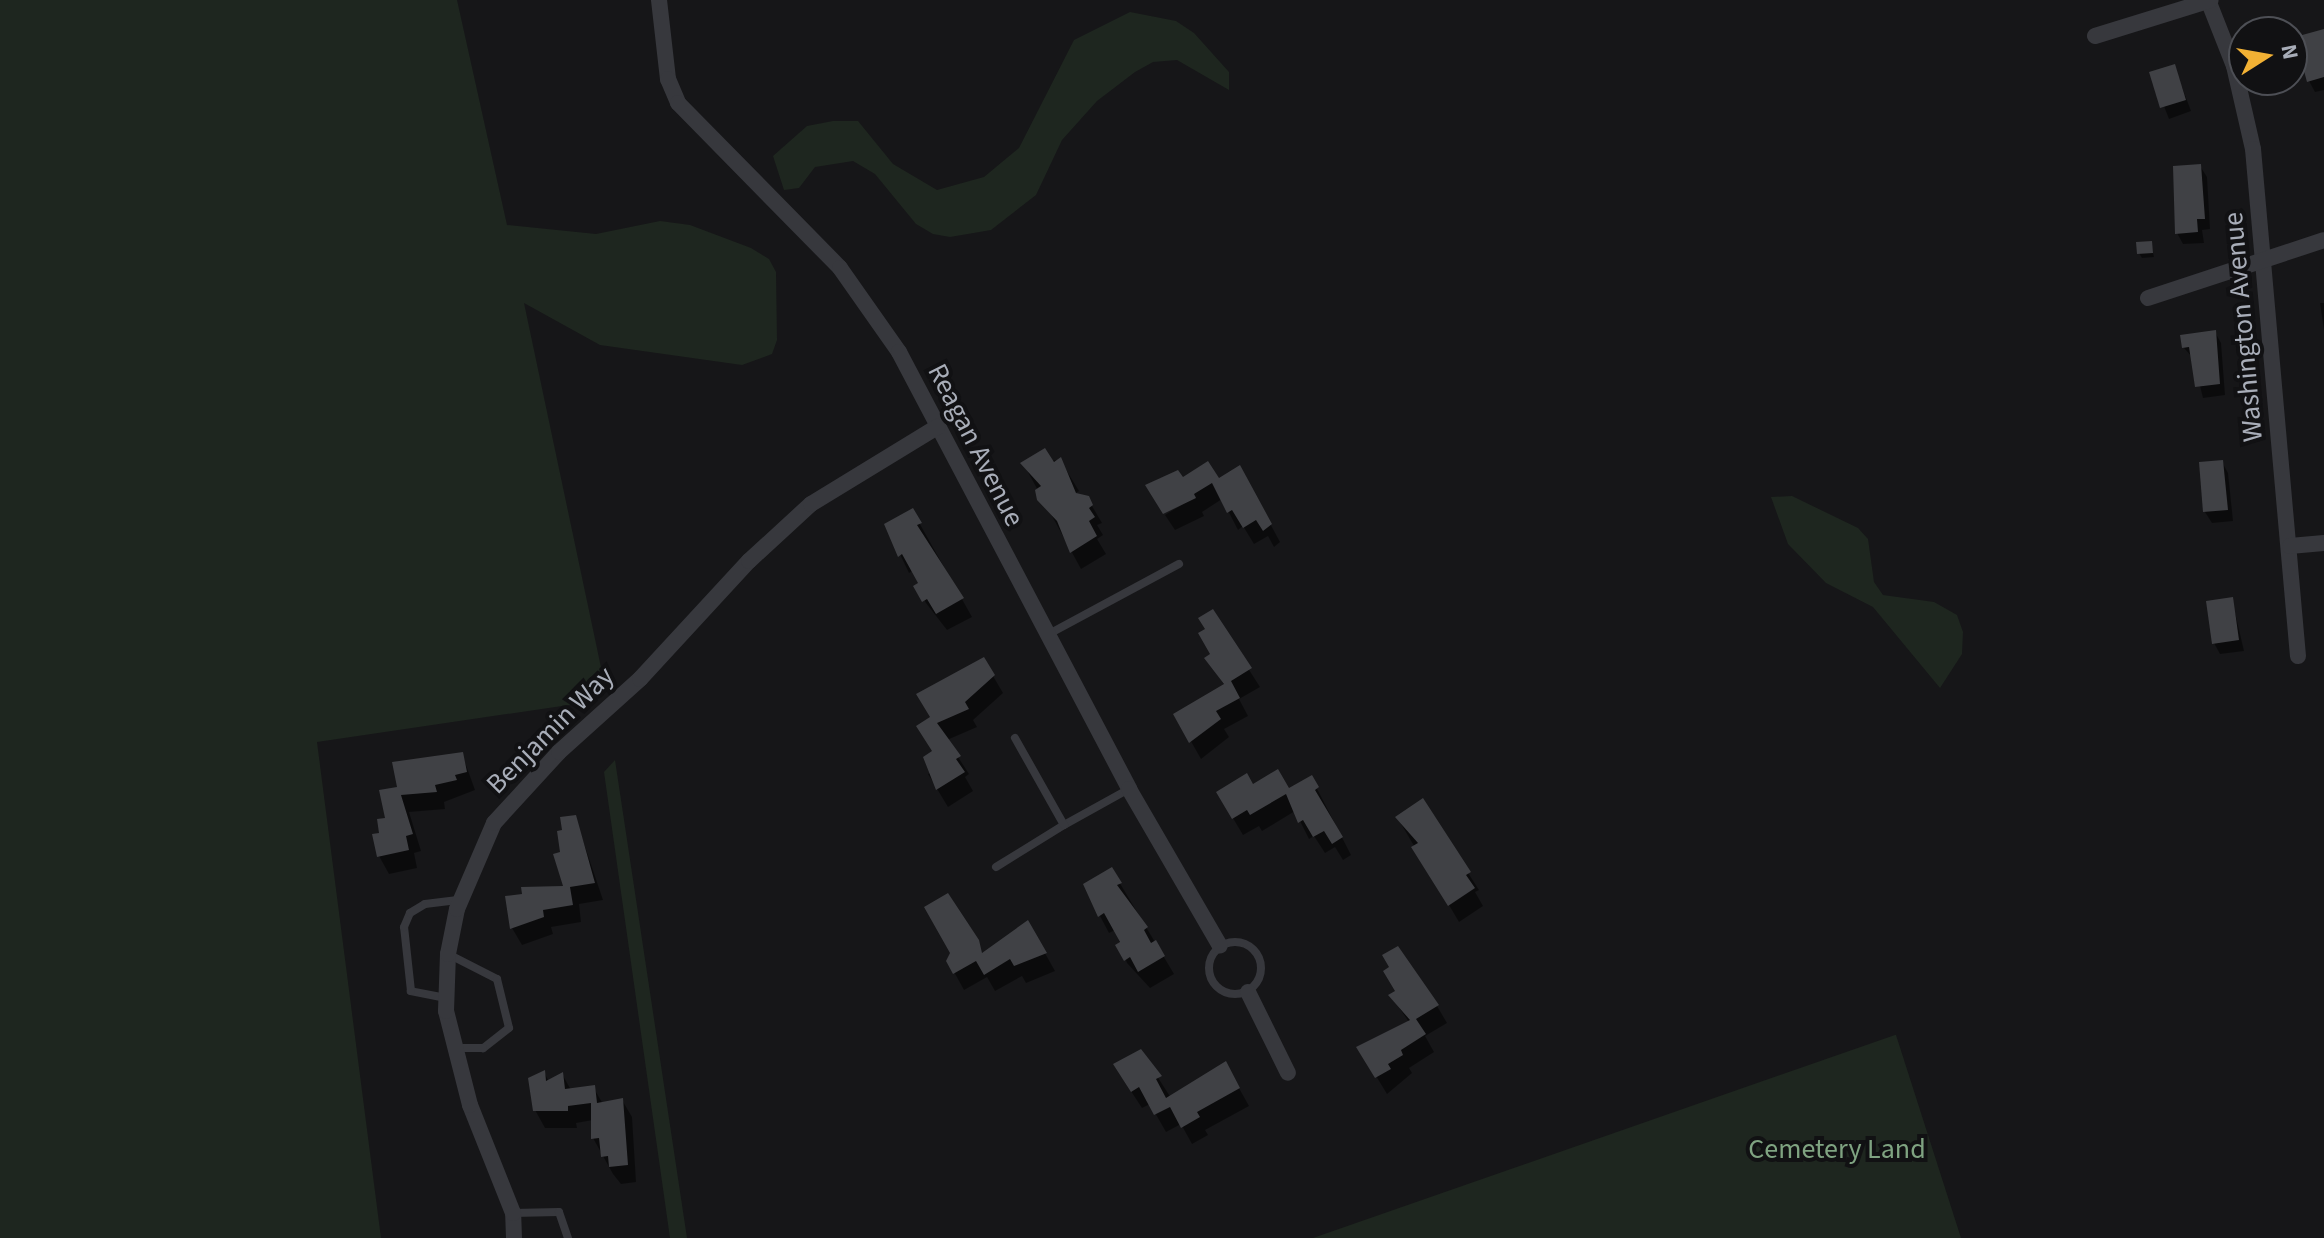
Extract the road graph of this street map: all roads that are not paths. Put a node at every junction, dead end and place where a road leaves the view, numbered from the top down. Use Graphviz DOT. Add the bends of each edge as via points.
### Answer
graph roads {
  1 [pos="659,0"];
  2 [pos="2209,0"];
  3 [pos="2095,36"];
  4 [pos="2324,240"];
  5 [pos="2263,258"];
  6 [pos="2148,298"];
  7 [pos="937,427"];
  8 [pos="2324,543"];
  9 [pos="2290,546"];
  10 [pos="1179,564"];
  11 [pos="1046,635"];
  12 [pos="2298,656"];
  13 [pos="1015,738"];
  14 [pos="1129,789"];
  15 [pos="1064,825"];
  16 [pos="996,867"];
  17 [pos="460,900"];
  18 [pos="1220,946"];
  19 [pos="448,954"];
  20 [pos="1248,992"];
  21 [pos="446,998"];
  22 [pos="451,1048"];
  23 [pos="1288,1073"];
  24 [pos="513,1213"];
  25 [pos="514,1238"];
  26 [pos="568,1238"];
  1 -- 7 [label="street, Reagan Avenue" via="668,79 678,103 840,268 899,352"];
  2 -- 3 [label="street"];
  2 -- 5 [label="street, Washington Avenue" via="2249,123"];
  4 -- 5 [label="street"];
  5 -- 6 [label="street"];
  5 -- 9 [label="street, Washington Avenue"];
  7 -- 11 [label="street, Reagan Avenue"];
  7 -- 17 [label="street, Benjamin Way" via="811,504 749,561 494,823"];
  8 -- 9 [label="street"];
  9 -- 12 [label="street, Washington Avenue"];
  10 -- 11 [label="lane"];
  11 -- 14 [label="street, Reagan Avenue"];
  13 -- 15 [label="lane"];
  14 -- 15 [label="lane"];
  14 -- 18 [label="street, Reagan Avenue"];
  15 -- 16 [label="lane"];
  17 -- 19 [label="street, Benjamin Way"];
  17 -- 21 [label="lane" via="425,904 410,913 404,927 411,991"];
  18 -- 20 [label="lane" via="1209,962 1211,981 1227,994"];
  18 -- 20 [label="lane" via="1243,943 1259,959 1260,978"];
  19 -- 21 [label="street, Benjamin Way"];
  19 -- 22 [label="lane" via="497,979 509,1028 483,1048"];
  20 -- 23 [label="street"];
  21 -- 22 [label="street, Benjamin Way"];
  22 -- 24 [label="street, Benjamin Way"];
  24 -- 25 [label="street, Benjamin Way"];
  24 -- 26 [label="lane" via="559,1212"];
}
